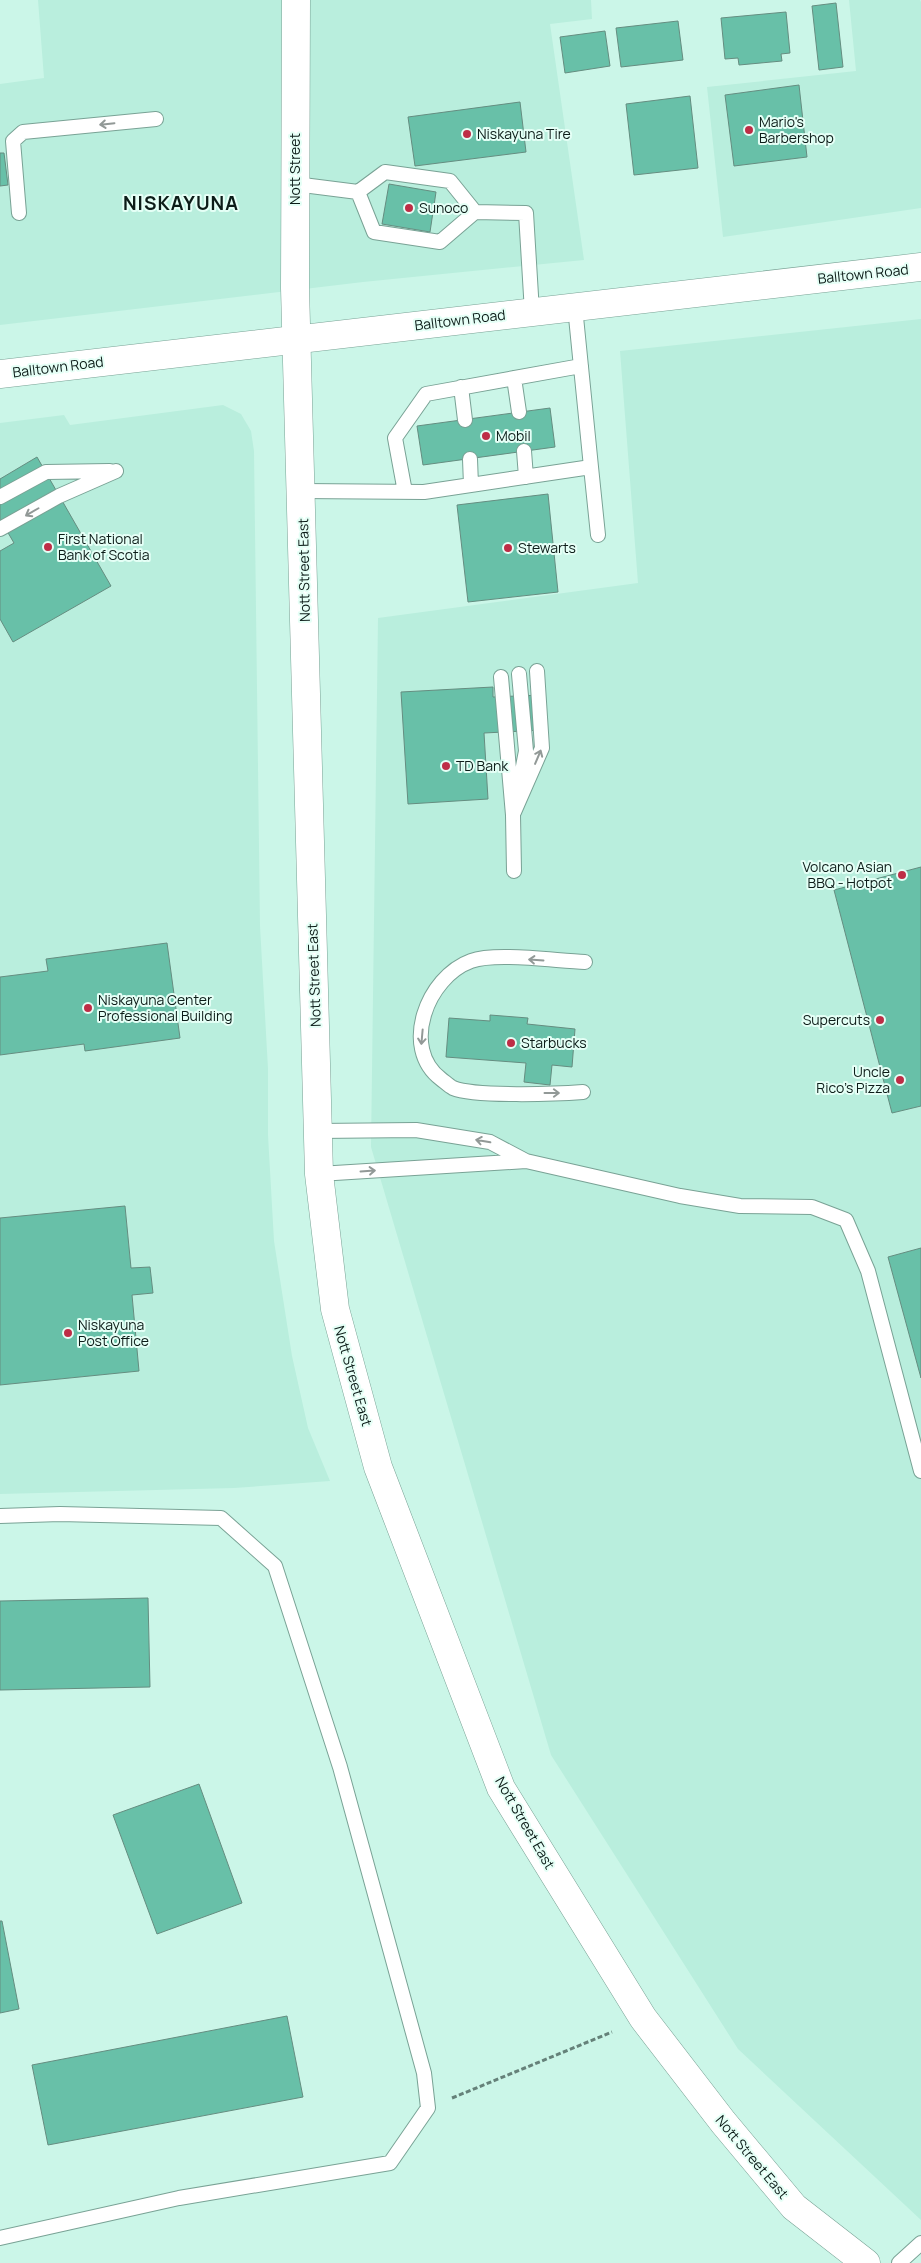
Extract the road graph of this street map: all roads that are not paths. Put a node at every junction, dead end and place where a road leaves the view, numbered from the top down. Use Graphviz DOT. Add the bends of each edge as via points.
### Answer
graph roads {
  1 [pos="296,0"];
  2 [pos="156,119"];
  3 [pos="295,184"];
  4 [pos="358,192"];
  5 [pos="475,212"];
  6 [pos="19,213"];
  7 [pos="921,268"];
  8 [pos="576,307"];
  9 [pos="532,312"];
  10 [pos="298,339"];
  11 [pos="581,366"];
  12 [pos="0,374"];
  13 [pos="514,378"];
  14 [pos="461,387"];
  15 [pos="519,412"];
  16 [pos="465,420"];
  17 [pos="524,451"];
  18 [pos="470,458"];
  19 [pos="591,467"];
  20 [pos="526,477"];
  21 [pos="471,485"];
  22 [pos="302,491"];
  23 [pos="405,492"];
  24 [pos="0,497"];
  25 [pos="0,528"];
  26 [pos="598,535"];
  27 [pos="537,671"];
  28 [pos="519,674"];
  29 [pos="501,677"];
  30 [pos="513,815"];
  31 [pos="514,871"];
  32 [pos="585,962"];
  33 [pos="583,1092"];
  34 [pos="318,1131"];
  35 [pos="526,1161"];
  36 [pos="319,1174"];
  37 [pos="921,1471"];
  38 [pos="0,1516"];
  39 [pos="0,2238"];
  40 [pos="921,2243"];
  41 [pos="866,2263"];
  42 [pos="899,2263"];
  1 -- 3 [label="street, Nott Street"];
  2 -- 6 [label="lane, one-way" via="23,132 13,141"];
  3 -- 4 [label="lane"];
  3 -- 10 [label="street, Nott Street"];
  4 -- 5 [label="lane" via="385,172 450,181"];
  4 -- 5 [label="lane" via="374,232 440,242"];
  5 -- 9 [label="lane" via="526,213"];
  7 -- 8 [label="street, Balltown Road"];
  8 -- 9 [label="street, Balltown Road"];
  8 -- 11 [label="lane"];
  9 -- 10 [label="street, Balltown Road"];
  10 -- 12 [label="street, Balltown Road"];
  10 -- 22 [label="street, Nott Street East"];
  11 -- 13 [label="lane"];
  11 -- 19 [label="lane"];
  13 -- 14 [label="lane"];
  13 -- 15 [label="lane"];
  14 -- 16 [label="lane"];
  14 -- 23 [label="lane" via="426,394 396,438"];
  17 -- 20 [label="lane"];
  18 -- 21 [label="lane"];
  19 -- 20 [label="lane"];
  19 -- 26 [label="lane"];
  20 -- 21 [label="lane"];
  21 -- 23 [label="lane"];
  22 -- 23 [label="lane"];
  22 -- 34 [label="street, Nott Street East"];
  24 -- 25 [label="lane, one-way" via="46,472 116,471 59,496"];
  30 -- 27 [label="lane, one-way" via="542,748"];
  28 -- 30 [label="lane" via="526,751"];
  29 -- 30 [label="lane"];
  30 -- 31 [label="lane"];
  32 -- 33 [label="lane, one-way" via="497,957 471,961 447,974 430,997 423,1020 421,1047 434,1073 453,1088 479,1093"];
  35 -- 34 [label="lane, one-way" via="490,1142 416,1130"];
  34 -- 36 [label="street, Nott Street East"];
  36 -- 35 [label="lane, one-way"];
  35 -- 37 [label="lane" via="680,1196 740,1206 812,1207 846,1220 868,1271"];
  36 -- 41 [label="street, Nott Street East" via="334,1310 378,1467 501,1788 643,2018 794,2207"];
  38 -- 39 [label="lane" via="60,1514 221,1518 275,1566 340,1767 424,2073 428,2108 390,2163 179,2198"];
  40 -- 42 [label="lane"];
}
